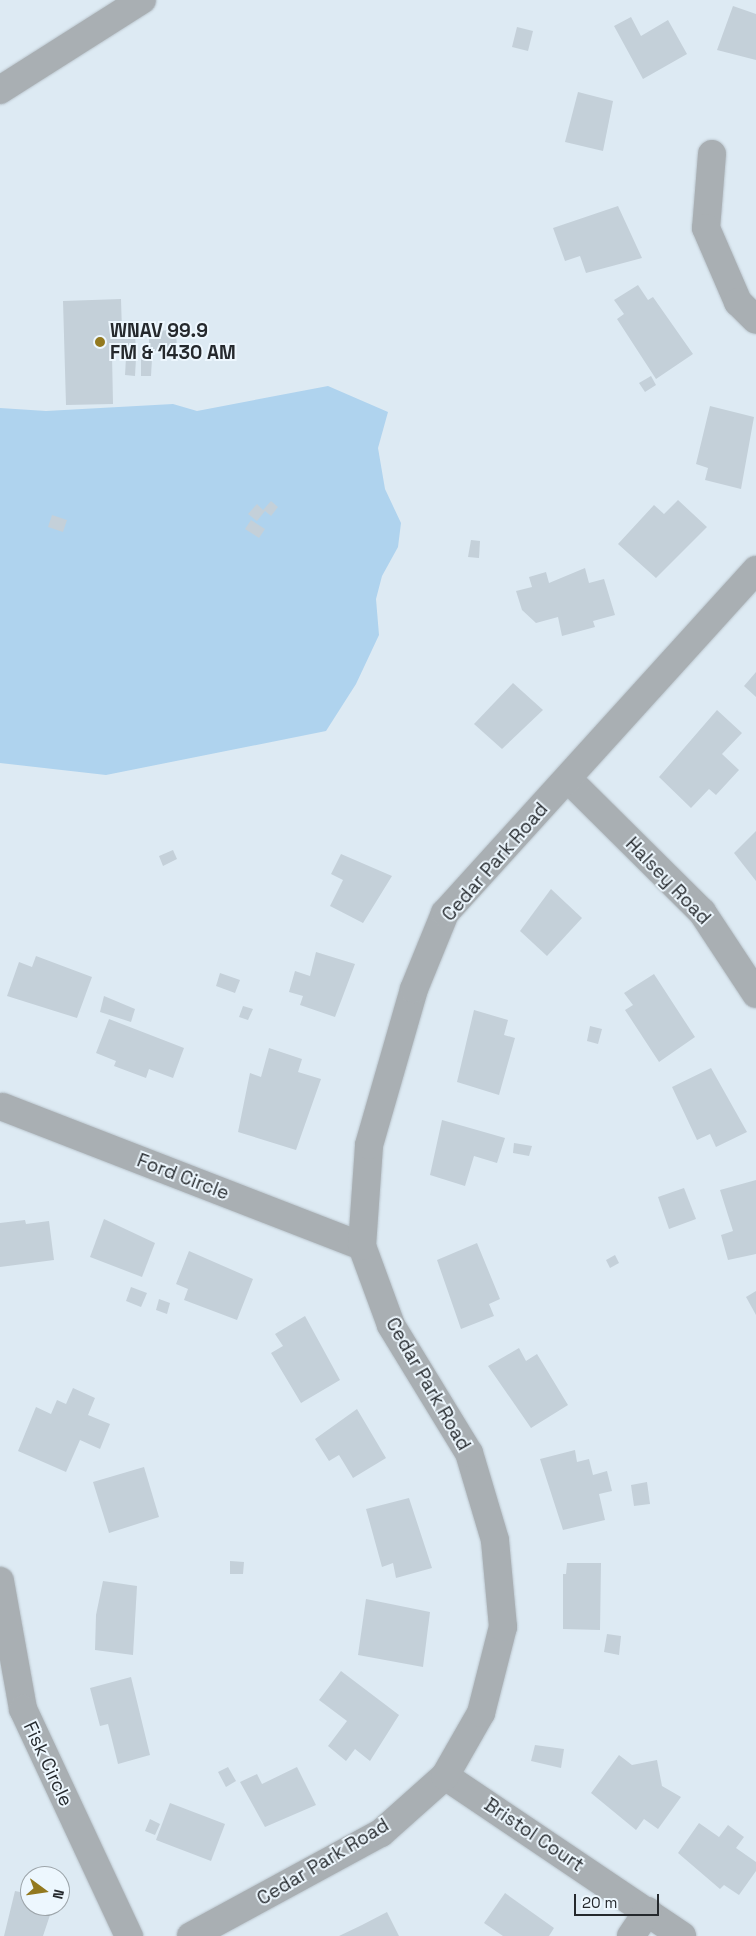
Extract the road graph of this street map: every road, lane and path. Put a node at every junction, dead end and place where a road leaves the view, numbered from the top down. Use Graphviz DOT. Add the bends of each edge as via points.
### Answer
graph roads {
  1 [pos="142,0"];
  2 [pos="0,90"];
  3 [pos="712,154"];
  4 [pos="756,320"];
  5 [pos="756,570"];
  6 [pos="568,779"];
  7 [pos="756,994"];
  8 [pos="4,1107"];
  9 [pos="362,1246"];
  10 [pos="0,1581"];
  11 [pos="445,1776"];
  12 [pos="648,1911"];
  13 [pos="129,1936"];
  14 [pos="191,1936"];
  15 [pos="631,1936"];
  16 [pos="682,1936"];
  1 -- 2 [label="street"];
  3 -- 4 [label="street" via="706,228 738,302"];
  5 -- 6 [label="street, Cedar Park Road"];
  6 -- 7 [label="street, Halsey Road" via="702,912"];
  6 -- 9 [label="street, Cedar Park Road" via="445,913 414,989 369,1145"];
  8 -- 9 [label="street, Ford Circle"];
  9 -- 11 [label="street, Cedar Park Road" via="391,1325 469,1452 495,1540 503,1627 481,1713"];
  10 -- 13 [label="street, Fisk Circle" via="23,1709"];
  11 -- 12 [label="street, Bristol Court"];
  11 -- 14 [label="street, Cedar Park Road" via="381,1833"];
  12 -- 15 [label="street"];
  12 -- 16 [label="street, Bristol Court"];
}
